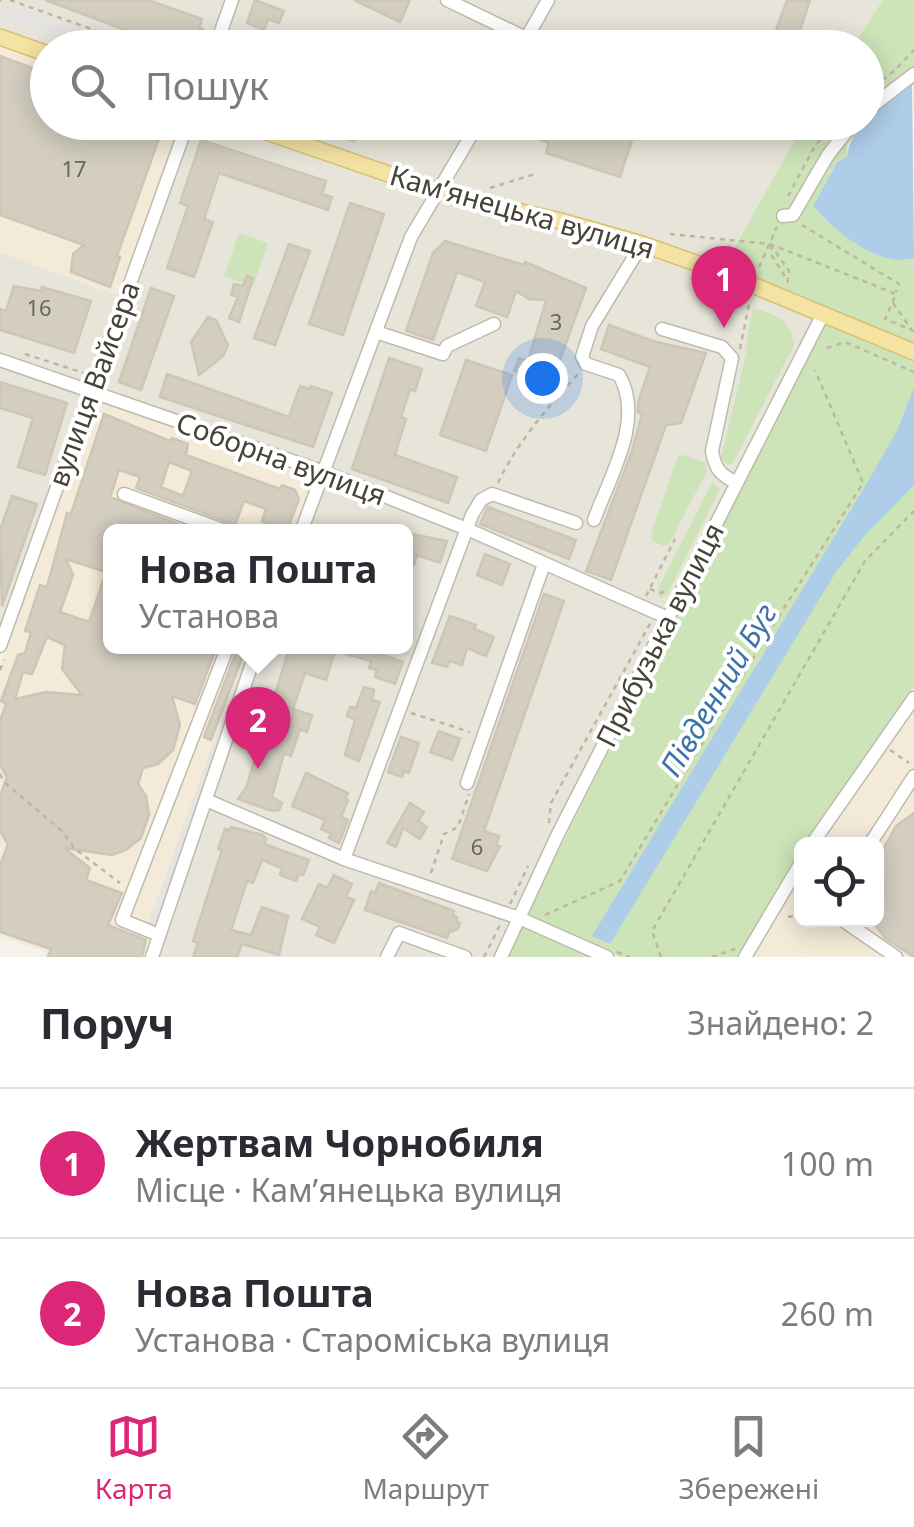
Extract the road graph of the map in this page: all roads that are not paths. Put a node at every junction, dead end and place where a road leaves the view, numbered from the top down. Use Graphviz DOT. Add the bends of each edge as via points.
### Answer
graph roads {
  1 [pos="232,0"];
  2 [pos="448,0"];
  3 [pos="548,0"];
  4 [pos="221,30"];
  5 [pos="502,30"];
  6 [pos="531,30"];
  7 [pos="0,37"];
  8 [pos="30,48"];
  9 [pos="914,74"];
  10 [pos="884,97"];
  11 [pos="182,140"];
  12 [pos="289,140"];
  13 [pos="468,140"];
  14 [pos="840,140"];
  15 [pos="437,192"];
  16 [pos="782,216"];
  17 [pos="642,244"];
  18 [pos="822,314"];
  19 [pos="494,324"];
  20 [pos="662,328"];
  21 [pos="376,332"];
  22 [pos="914,352"];
  23 [pos="0,360"];
  24 [pos="92,390"];
  25 [pos="324,472"];
  26 [pos="738,483"];
  27 [pos="124,494"];
  28 [pos="594,520"];
  29 [pos="576,523"];
  30 [pos="206,524"];
  31 [pos="304,524"];
  32 [pos="466,529"];
  33 [pos="544,564"];
  34 [pos="662,616"];
  35 [pos="0,646"];
  36 [pos="225,654"];
  37 [pos="255,654"];
  38 [pos="914,698"];
  39 [pos="914,776"];
  40 [pos="468,783"];
  41 [pos="206,800"];
  42 [pos="817,837"];
  43 [pos="875,837"];
  44 [pos="344,859"];
  45 [pos="794,873"];
  46 [pos="512,916"];
  47 [pos="851,927"];
  48 [pos="159,936"];
  49 [pos="745,951"];
  50 [pos="152,957"];
  51 [pos="388,957"];
  52 [pos="465,957"];
  53 [pos="500,957"];
  54 [pos="607,957"];
  55 [pos="896,957"];
  1 -- 4 [label="street"];
  2 -- 5 [label="street"];
  3 -- 6 [label="street"];
  7 -- 8 [label="main road"];
  9 -- 10 [label="street"];
  11 -- 24 [label="street, вулиця Вайсера"];
  12 -- 15 [label="main road, Камʼянецька вулиця"];
  13 -- 15 [label="street"];
  14 -- 16 [label="street" via="793,214"];
  15 -- 17 [label="main road, Камʼянецька вулиця"];
  15 -- 21 [label="street" via="411,237"];
  17 -- 18 [label="main road, Камʼянецька вулиця"];
  17 -- 28 [label="street" via="592,326 582,358 619,375 630,393 629,424"];
  18 -- 22 [label="main road, Камʼянецька вулиця"];
  18 -- 26 [label="street, Прибузька вулиця"];
  19 -- 21 [label="street" via="447,346 444,354"];
  20 -- 26 [label="street" via="722,347 732,358 712,452 721,476"];
  21 -- 25 [label="street"];
  23 -- 24 [label="street, Соборна вулиця"];
  24 -- 25 [label="street, Соборна вулиця"];
  24 -- 35 [label="street, вулиця Вайсера"];
  25 -- 31 [label="street"];
  25 -- 32 [label="street, Соборна вулиця"];
  26 -- 34 [label="street, Прибузька вулиця"];
  27 -- 30 [label="street"];
  29 -- 32 [label="street" via="492,494 481,500"];
  32 -- 33 [label="street, Соборна вулиця"];
  32 -- 44 [label="street"];
  33 -- 34 [label="street, Соборна вулиця"];
  33 -- 40 [label="street"];
  34 -- 46 [label="street, Прибузька вулиця"];
  36 -- 48 [label="street" via="122,920"];
  37 -- 41 [label="street"];
  38 -- 42 [label="street"];
  39 -- 43 [label="street"];
  41 -- 44 [label="street"];
  41 -- 48 [label="street"];
  44 -- 46 [label="street"];
  45 -- 49 [label="street"];
  46 -- 53 [label="street, Прибузька вулиця"];
  46 -- 54 [label="street"];
  47 -- 55 [label="street"];
  48 -- 50 [label="street"];
  51 -- 52 [label="street" via="399,933"];
}
